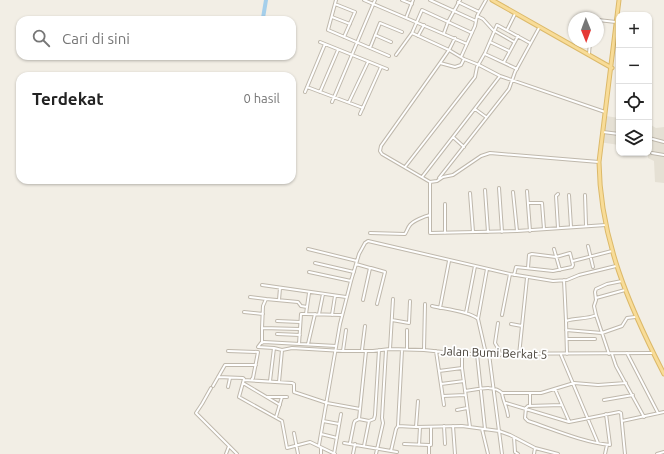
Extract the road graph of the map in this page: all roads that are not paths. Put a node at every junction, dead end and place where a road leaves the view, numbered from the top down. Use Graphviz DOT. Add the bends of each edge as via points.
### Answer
graph roads {
  1 [pos="336,0"];
  2 [pos="364,0"];
  3 [pos="375,0"];
  4 [pos="402,0"];
  5 [pos="413,0"];
  6 [pos="430,0"];
  7 [pos="486,0"];
  8 [pos="492,0"];
  9 [pos="620,0"];
  10 [pos="459,1"];
  11 [pos="335,4"];
  12 [pos="374,4"];
  13 [pos="412,4"];
  14 [pos="454,10"];
  15 [pos="479,12"];
  16 [pos="618,12"];
  17 [pos="515,14"];
  18 [pos="477,16"];
  19 [pos="332,17"];
  20 [pos="406,18"];
  21 [pos="476,21"];
  22 [pos="604,21"];
  23 [pos="418,22"];
  24 [pos="448,22"];
  25 [pos="616,22"];
  26 [pos="350,24"];
  27 [pos="424,25"];
  28 [pos="539,28"];
  29 [pos="507,30"];
  30 [pos="494,31"];
  31 [pos="616,31"];
  32 [pos="402,32"];
  33 [pos="412,33"];
  34 [pos="444,33"];
  35 [pos="472,33"];
  36 [pos="375,35"];
  37 [pos="418,36"];
  38 [pos="518,36"];
  39 [pos="344,37"];
  40 [pos="455,38"];
  41 [pos="320,42"];
  42 [pos="391,42"];
  43 [pos="490,42"];
  44 [pos="514,42"];
  45 [pos="358,43"];
  46 [pos="530,43"];
  47 [pos="325,44"];
  48 [pos="467,44"];
  49 [pos="370,48"];
  50 [pos="589,48"];
  51 [pos="338,50"];
  52 [pos="449,50"];
  53 [pos="509,51"];
  54 [pos="485,53"];
  55 [pos="353,55"];
  56 [pos="389,56"];
  57 [pos="396,56"];
  58 [pos="588,56"];
  59 [pos="461,58"];
  60 [pos="464,59"];
  61 [pos="368,62"];
  62 [pos="440,62"];
  63 [pos="504,62"];
  64 [pos="479,64"];
  65 [pos="381,67"];
  66 [pos="517,68"];
  67 [pos="612,68"];
  68 [pos="387,69"];
  69 [pos="500,76"];
  70 [pos="512,80"];
  71 [pos="307,87"];
  72 [pos="304,92"];
  73 [pos="320,92"];
  74 [pos="334,97"];
  75 [pos="332,102"];
  76 [pos="349,102"];
  77 [pos="363,108"];
  78 [pos="475,109"];
  79 [pos="605,112"];
  80 [pos="360,114"];
  81 [pos="486,117"];
  82 [pos="603,132"];
  83 [pos="616,134"];
  84 [pos="452,137"];
  85 [pos="652,139"];
  86 [pos="664,142"];
  87 [pos="464,147"];
  88 [pos="652,153"];
  89 [pos="664,155"];
  90 [pos="599,162"];
  91 [pos="405,167"];
  92 [pos="422,177"];
  93 [pos="437,181"];
  94 [pos="430,182"];
  95 [pos="499,188"];
  96 [pos="485,190"];
  97 [pos="527,191"];
  98 [pos="513,192"];
  99 [pos="470,193"];
  100 [pos="558,194"];
  101 [pos="569,195"];
  102 [pos="585,195"];
  103 [pos="528,203"];
  104 [pos="445,204"];
  105 [pos="430,215"];
  106 [pos="606,224"];
  107 [pos="586,226"];
  108 [pos="571,227"];
  109 [pos="558,228"];
  110 [pos="544,230"];
  111 [pos="517,231"];
  112 [pos="530,231"];
  113 [pos="473,232"];
  114 [pos="488,232"];
  115 [pos="502,232"];
  116 [pos="370,233"];
  117 [pos="445,233"];
  118 [pos="588,246"];
  119 [pos="308,249"];
  120 [pos="554,249"];
  121 [pos="612,251"];
  122 [pos="556,257"];
  123 [pos="590,257"];
  124 [pos="450,261"];
  125 [pos="573,261"];
  126 [pos="357,262"];
  127 [pos="315,263"];
  128 [pos="475,266"];
  129 [pos="616,266"];
  130 [pos="593,267"];
  131 [pos="370,268"];
  132 [pos="487,268"];
  133 [pos="528,268"];
  134 [pos="560,270"];
  135 [pos="309,272"];
  136 [pos="354,272"];
  137 [pos="510,274"];
  138 [pos="514,275"];
  139 [pos="527,278"];
  140 [pos="564,280"];
  141 [pos="351,281"];
  142 [pos="622,281"];
  143 [pos="262,285"];
  144 [pos="280,288"];
  145 [pos="625,290"];
  146 [pos="309,293"];
  147 [pos="322,294"];
  148 [pos="335,296"];
  149 [pos="250,297"];
  150 [pos="346,297"];
  151 [pos="596,298"];
  152 [pos="266,299"];
  153 [pos="393,299"];
  154 [pos="279,300"];
  155 [pos="363,300"];
  156 [pos="410,301"];
  157 [pos="377,304"];
  158 [pos="425,304"];
  159 [pos="432,306"];
  160 [pos="307,307"];
  161 [pos="440,308"];
  162 [pos="244,312"];
  163 [pos="466,313"];
  164 [pos="263,314"];
  165 [pos="306,314"];
  166 [pos="315,314"];
  167 [pos="319,314"];
  168 [pos="332,315"];
  169 [pos="502,315"];
  170 [pos="596,315"];
  171 [pos="342,316"];
  172 [pos="635,317"];
  173 [pos="478,319"];
  174 [pos="392,320"];
  175 [pos="277,321"];
  176 [pos="566,321"];
  177 [pos="300,322"];
  178 [pos="498,323"];
  179 [pos="511,324"];
  180 [pos="365,326"];
  181 [pos="522,326"];
  182 [pos="262,328"];
  183 [pos="300,329"];
  184 [pos="346,330"];
  185 [pos="407,330"];
  186 [pos="566,330"];
  187 [pos="602,333"];
  188 [pos="277,334"];
  189 [pos="300,335"];
  190 [pos="566,339"];
  191 [pos="595,339"];
  192 [pos="262,343"];
  193 [pos="299,344"];
  194 [pos="308,345"];
  195 [pos="336,346"];
  196 [pos="274,348"];
  197 [pos="390,349"];
  198 [pos="407,349"];
  199 [pos="282,350"];
  200 [pos="336,350"];
  201 [pos="362,350"];
  202 [pos="379,350"];
  203 [pos="386,350"];
  204 [pos="402,350"];
  205 [pos="424,350"];
  206 [pos="228,351"];
  207 [pos="343,351"];
  208 [pos="366,351"];
  209 [pos="436,351"];
  210 [pos="627,353"];
  211 [pos="653,353"];
  212 [pos="462,354"];
  213 [pos="477,354"];
  214 [pos="486,354"];
  215 [pos="489,354"];
  216 [pos="500,354"];
  217 [pos="567,354"];
  218 [pos="609,354"];
  219 [pos="612,354"];
  220 [pos="519,355"];
  221 [pos="561,355"];
  222 [pos="256,365"];
  223 [pos="462,368"];
  224 [pos="439,370"];
  225 [pos="664,374"];
  226 [pos="218,377"];
  227 [pos="230,378"];
  228 [pos="244,379"];
  229 [pos="270,381"];
  230 [pos="464,381"];
  231 [pos="279,382"];
  232 [pos="626,382"];
  233 [pos="243,383"];
  234 [pos="441,384"];
  235 [pos="574,384"];
  236 [pos="228,387"];
  237 [pos="493,388"];
  238 [pos="480,389"];
  239 [pos="555,389"];
  240 [pos="465,391"];
  241 [pos="502,393"];
  242 [pos="530,393"];
  243 [pos="465,395"];
  244 [pos="633,395"];
  245 [pos="287,396"];
  246 [pos="443,396"];
  247 [pos="267,397"];
  248 [pos="282,397"];
  249 [pos="604,400"];
  250 [pos="418,401"];
  251 [pos="327,403"];
  252 [pos="506,403"];
  253 [pos="280,405"];
  254 [pos="562,405"];
  255 [pos="444,406"];
  256 [pos="530,406"];
  257 [pos="467,408"];
  258 [pos="360,410"];
  259 [pos="457,410"];
  260 [pos="526,410"];
  261 [pos="664,412"];
  262 [pos="658,413"];
  263 [pos="341,414"];
  264 [pos="606,414"];
  265 [pos="508,416"];
  266 [pos="276,417"];
  267 [pos="644,417"];
  268 [pos="587,418"];
  269 [pos="359,419"];
  270 [pos="323,421"];
  271 [pos="369,421"];
  272 [pos="569,422"];
  273 [pos="622,422"];
  274 [pos="339,424"];
  275 [pos="398,426"];
  276 [pos="444,426"];
  277 [pos="453,426"];
  278 [pos="416,427"];
  279 [pos="420,427"];
  280 [pos="431,427"];
  281 [pos="470,427"];
  282 [pos="484,429"];
  283 [pos="499,431"];
  284 [pos="294,433"];
  285 [pos="320,434"];
  286 [pos="514,436"];
  287 [pos="337,438"];
  288 [pos="344,443"];
  289 [pos="350,443"];
  290 [pos="598,443"];
  291 [pos="355,444"];
  292 [pos="404,444"];
  293 [pos="445,444"];
  294 [pos="296,445"];
  295 [pos="319,445"];
  296 [pos="419,445"];
  297 [pos="429,445"];
  298 [pos="607,445"];
  299 [pos="229,446"];
  300 [pos="364,446"];
  301 [pos="321,448"];
  302 [pos="535,448"];
  303 [pos="377,449"];
  304 [pos="391,451"];
  305 [pos="397,452"];
  306 [pos="664,452"];
  307 [pos="226,454"];
  308 [pos="237,454"];
  309 [pos="298,454"];
  310 [pos="321,454"];
  311 [pos="334,454"];
  312 [pos="354,454"];
  313 [pos="376,454"];
  314 [pos="429,454"];
  315 [pos="455,454"];
  316 [pos="488,454"];
  317 [pos="502,454"];
  318 [pos="518,454"];
  319 [pos="534,454"];
  320 [pos="558,454"];
  321 [pos="605,454"];
  322 [pos="625,454"];
  323 [pos="657,454"];
  1 -- 11 [label="street"];
  2 -- 12 [label="street"];
  3 -- 12 [label="street"];
  4 -- 13 [label="street"];
  5 -- 13 [label="street"];
  6 -- 14 [label="street"];
  7 -- 15 [label="street"];
  8 -- 17 [label="main road"];
  9 -- 16 [label="main road"];
  10 -- 14 [label="street"];
  10 -- 15 [label="street"];
  11 -- 19 [label="street"];
  11 -- 26 [label="street" via="354,12"];
  12 -- 20 [label="street"];
  12 -- 45 [label="street"];
  13 -- 20 [label="street"];
  14 -- 21 [label="street"];
  14 -- 24 [label="street"];
  15 -- 18 [label="street"];
  17 -- 28 [label="main road"];
  17 -- 29 [label="street"];
  18 -- 21 [label="street"];
  18 -- 30 [label="street"];
  19 -- 26 [label="street"];
  19 -- 39 [label="street" via="328,30"];
  20 -- 23 [label="street"];
  21 -- 35 [label="street"];
  22 -- 25 [label="street"];
  23 -- 24 [label="street" via="422,10"];
  23 -- 27 [label="street"];
  23 -- 33 [label="street"];
  24 -- 34 [label="street"];
  24 -- 35 [label="street"];
  26 -- 39 [label="street"];
  27 -- 34 [label="street"];
  27 -- 37 [label="street"];
  28 -- 46 [label="street"];
  28 -- 58 [label="main road"];
  29 -- 30 [label="street" via="498,25"];
  29 -- 38 [label="street"];
  30 -- 43 [label="street"];
  30 -- 44 [label="street"];
  31 -- 67 [label="main road"];
  32 -- 36 [label="street" via="381,23"];
  33 -- 37 [label="street"];
  33 -- 57 [label="street"];
  34 -- 40 [label="street"];
  35 -- 48 [label="street"];
  36 -- 42 [label="street"];
  36 -- 49 [label="street"];
  37 -- 52 [label="street"];
  38 -- 44 [label="street"];
  38 -- 46 [label="street"];
  39 -- 45 [label="street"];
  40 -- 48 [label="street"];
  40 -- 52 [label="street"];
  41 -- 47 [label="street"];
  43 -- 53 [label="street"];
  43 -- 54 [label="street"];
  44 -- 53 [label="street"];
  45 -- 49 [label="street"];
  45 -- 55 [label="street"];
  46 -- 66 [label="street"];
  47 -- 51 [label="street"];
  47 -- 71 [label="street"];
  48 -- 59 [label="street"];
  49 -- 56 [label="street"];
  50 -- 58 [label="street"];
  51 -- 55 [label="street"];
  51 -- 73 [label="street"];
  52 -- 59 [label="street"];
  52 -- 62 [label="street"];
  53 -- 63 [label="street"];
  54 -- 63 [label="street"];
  54 -- 64 [label="street"];
  55 -- 61 [label="street"];
  55 -- 74 [label="street"];
  58 -- 67 [label="main road"];
  59 -- 60 [label="street"];
  60 -- 62 [label="street" via="461,65 455,67"];
  60 -- 64 [label="street"];
  61 -- 65 [label="street"];
  61 -- 76 [label="street"];
  62 -- 91 [label="street" via="381,146 382,154"];
  63 -- 66 [label="street"];
  64 -- 69 [label="street"];
  64 -- 91 [label="street" via="475,77"];
  65 -- 68 [label="street"];
  65 -- 77 [label="street"];
  66 -- 70 [label="street"];
  67 -- 79 [label="main road"];
  69 -- 70 [label="street"];
  69 -- 78 [label="street"];
  70 -- 79 [label="street"];
  70 -- 81 [label="street" via="509,89"];
  71 -- 72 [label="street"];
  71 -- 73 [label="street"];
  73 -- 74 [label="street"];
  74 -- 75 [label="street"];
  74 -- 76 [label="street"];
  76 -- 77 [label="street"];
  77 -- 80 [label="street"];
  78 -- 81 [label="street"];
  78 -- 84 [label="street"];
  79 -- 82 [label="main road"];
  81 -- 87 [label="street"];
  82 -- 83 [label="street"];
  82 -- 90 [label="main road"];
  84 -- 87 [label="street"];
  84 -- 92 [label="street"];
  85 -- 86 [label="street"];
  87 -- 93 [label="street"];
  88 -- 89 [label="street"];
  90 -- 93 [label="street" via="490,153"];
  90 -- 106 [label="main road"];
  91 -- 92 [label="street"];
  92 -- 94 [label="street"];
  93 -- 94 [label="street"];
  94 -- 105 [label="street"];
  95 -- 115 [label="street"];
  96 -- 114 [label="street"];
  97 -- 103 [label="street"];
  98 -- 111 [label="street"];
  99 -- 113 [label="street"];
  100 -- 109 [label="street"];
  101 -- 108 [label="street"];
  102 -- 107 [label="street"];
  103 -- 110 [label="street" via="542,203"];
  103 -- 112 [label="street"];
  104 -- 117 [label="street"];
  105 -- 116 [label="street" via="411,223 405,234"];
  105 -- 117 [label="street" via="430,233"];
  106 -- 107 [label="street"];
  106 -- 121 [label="main road"];
  107 -- 108 [label="street"];
  108 -- 109 [label="street"];
  109 -- 110 [label="street"];
  110 -- 112 [label="street"];
  111 -- 112 [label="street"];
  111 -- 115 [label="street"];
  113 -- 114 [label="street"];
  113 -- 117 [label="street"];
  114 -- 115 [label="street"];
  118 -- 123 [label="street"];
  119 -- 126 [label="street"];
  120 -- 122 [label="street"];
  121 -- 123 [label="street"];
  121 -- 129 [label="main road"];
  122 -- 125 [label="street" via="570,253"];
  122 -- 133 [label="street" via="530,254"];
  122 -- 134 [label="street"];
  123 -- 125 [label="street"];
  123 -- 130 [label="street"];
  124 -- 126 [label="street" via="368,241"];
  124 -- 128 [label="street"];
  124 -- 161 [label="street"];
  125 -- 134 [label="street" via="572,267"];
  126 -- 131 [label="street"];
  126 -- 136 [label="street"];
  127 -- 136 [label="street"];
  128 -- 132 [label="street"];
  128 -- 163 [label="street"];
  129 -- 140 [label="street"];
  129 -- 142 [label="main road"];
  131 -- 155 [label="street"];
  131 -- 157 [label="street" via="385,272"];
  132 -- 137 [label="street"];
  132 -- 173 [label="street"];
  133 -- 134 [label="street"];
  133 -- 138 [label="street" via="516,268"];
  135 -- 141 [label="street"];
  136 -- 141 [label="street"];
  137 -- 138 [label="street"];
  137 -- 169 [label="street"];
  138 -- 139 [label="street"];
  139 -- 140 [label="street"];
  139 -- 181 [label="street"];
  140 -- 176 [label="street"];
  141 -- 150 [label="street"];
  142 -- 145 [label="main road"];
  142 -- 151 [label="street" via="598,287 595,292"];
  143 -- 144 [label="street"];
  144 -- 146 [label="street"];
  144 -- 154 [label="street"];
  145 -- 151 [label="street"];
  145 -- 172 [label="main road"];
  146 -- 147 [label="street"];
  146 -- 160 [label="street"];
  147 -- 148 [label="street"];
  147 -- 167 [label="street"];
  148 -- 150 [label="street"];
  148 -- 168 [label="street"];
  149 -- 152 [label="street"];
  150 -- 171 [label="street"];
  151 -- 170 [label="street"];
  152 -- 154 [label="street"];
  152 -- 164 [label="street"];
  153 -- 174 [label="street"];
  154 -- 160 [label="street" via="297,302"];
  156 -- 174 [label="street" via="409,323"];
  158 -- 205 [label="street"];
  159 -- 161 [label="street"];
  160 -- 165 [label="street"];
  161 -- 163 [label="street"];
  162 -- 164 [label="street"];
  163 -- 173 [label="street"];
  164 -- 182 [label="street"];
  165 -- 166 [label="street"];
  165 -- 177 [label="street" via="301,314"];
  166 -- 167 [label="street"];
  166 -- 194 [label="street"];
  167 -- 168 [label="street"];
  168 -- 171 [label="street"];
  170 -- 176 [label="street"];
  170 -- 187 [label="street"];
  171 -- 195 [label="street"];
  172 -- 187 [label="street" via="627,318 622,326"];
  172 -- 211 [label="main road"];
  173 -- 214 [label="street"];
  174 -- 197 [label="street"];
  175 -- 177 [label="street"];
  176 -- 186 [label="street"];
  177 -- 183 [label="street"];
  178 -- 216 [label="street" via="496,343"];
  179 -- 181 [label="street"];
  180 -- 201 [label="street"];
  181 -- 220 [label="street"];
  182 -- 183 [label="street"];
  182 -- 192 [label="street"];
  183 -- 189 [label="street"];
  184 -- 207 [label="street"];
  185 -- 198 [label="street"];
  186 -- 187 [label="street"];
  186 -- 190 [label="street"];
  187 -- 218 [label="street"];
  188 -- 189 [label="street"];
  189 -- 193 [label="street"];
  190 -- 191 [label="street"];
  190 -- 217 [label="street"];
  192 -- 193 [label="street"];
  192 -- 196 [label="street, Jalan Bumi Berkat 5" via="258,347"];
  193 -- 194 [label="street"];
  194 -- 195 [label="street"];
  195 -- 200 [label="street"];
  196 -- 199 [label="street, Jalan Bumi Berkat 5"];
  196 -- 229 [label="street"];
  197 -- 203 [label="street, Jalan Bumi Berkat 5"];
  197 -- 204 [label="street, Jalan Bumi Berkat 5"];
  198 -- 204 [label="street, Jalan Bumi Berkat 5"];
  198 -- 205 [label="street, Jalan Bumi Berkat 5"];
  199 -- 200 [label="street, Jalan Bumi Berkat 5"];
  199 -- 231 [label="street"];
  200 -- 207 [label="street, Jalan Bumi Berkat 5"];
  200 -- 251 [label="street"];
  201 -- 207 [label="street, Jalan Bumi Berkat 5"];
  201 -- 208 [label="street, Jalan Bumi Berkat 5"];
  202 -- 203 [label="street, Jalan Bumi Berkat 5"];
  202 -- 208 [label="street, Jalan Bumi Berkat 5"];
  202 -- 271 [label="street" via="375,415 374,419"];
  203 -- 303 [label="street" via="382,418 384,424"];
  204 -- 275 [label="street"];
  205 -- 209 [label="street, Jalan Bumi Berkat 5"];
  206 -- 222 [label="street" via="257,352"];
  208 -- 258 [label="street"];
  209 -- 212 [label="street, Jalan Bumi Berkat 5"];
  209 -- 224 [label="street"];
  210 -- 211 [label="street, Jalan Bumi Berkat 5"];
  210 -- 219 [label="street, Jalan Bumi Berkat 5"];
  210 -- 262 [label="street"];
  211 -- 225 [label="main road"];
  212 -- 213 [label="street, Jalan Bumi Berkat 5"];
  212 -- 223 [label="street"];
  213 -- 214 [label="street, Jalan Bumi Berkat 5"];
  213 -- 238 [label="street"];
  214 -- 215 [label="street, Jalan Bumi Berkat 5"];
  215 -- 216 [label="street, Jalan Bumi Berkat 5"];
  215 -- 237 [label="street"];
  216 -- 220 [label="street, Jalan Bumi Berkat 5"];
  217 -- 218 [label="street, Jalan Bumi Berkat 5"];
  217 -- 221 [label="street, Jalan Bumi Berkat 5"];
  218 -- 219 [label="street, Jalan Bumi Berkat 5"];
  219 -- 232 [label="street"];
  220 -- 221 [label="street, Jalan Bumi Berkat 5"];
  221 -- 235 [label="street"];
  222 -- 226 [label="street" via="225,365"];
  222 -- 228 [label="street" via="253,379"];
  223 -- 224 [label="street"];
  223 -- 230 [label="street"];
  224 -- 234 [label="street"];
  226 -- 227 [label="street"];
  226 -- 299 [label="street" via="196,413"];
  227 -- 228 [label="street"];
  227 -- 236 [label="street"];
  228 -- 229 [label="street"];
  228 -- 233 [label="street"];
  229 -- 231 [label="street"];
  230 -- 234 [label="street"];
  230 -- 240 [label="street"];
  231 -- 251 [label="street" via="292,383 294,392"];
  232 -- 235 [label="street"];
  232 -- 244 [label="street"];
  233 -- 247 [label="street"];
  233 -- 266 [label="street" via="239,397"];
  234 -- 246 [label="street"];
  235 -- 239 [label="street"];
  235 -- 268 [label="street"];
  237 -- 238 [label="street"];
  237 -- 241 [label="street"];
  237 -- 283 [label="street"];
  238 -- 240 [label="street"];
  238 -- 282 [label="street"];
  239 -- 242 [label="street"];
  239 -- 254 [label="street"];
  240 -- 243 [label="street"];
  241 -- 242 [label="street"];
  241 -- 252 [label="street"];
  242 -- 256 [label="street"];
  243 -- 246 [label="street"];
  243 -- 257 [label="street"];
  244 -- 249 [label="street"];
  244 -- 267 [label="street"];
  245 -- 248 [label="street"];
  246 -- 255 [label="street"];
  247 -- 248 [label="street"];
  247 -- 253 [label="street"];
  248 -- 253 [label="street"];
  250 -- 278 [label="street"];
  251 -- 258 [label="street"];
  251 -- 270 [label="street"];
  252 -- 260 [label="street"];
  252 -- 265 [label="street"];
  253 -- 266 [label="street"];
  254 -- 256 [label="street"];
  254 -- 272 [label="street"];
  256 -- 260 [label="street" via="526,407"];
  257 -- 259 [label="street"];
  257 -- 281 [label="street"];
  258 -- 269 [label="street"];
  260 -- 272 [label="street"];
  260 -- 290 [label="street" via="525,418 528,421"];
  261 -- 262 [label="street"];
  262 -- 267 [label="street"];
  263 -- 274 [label="street"];
  264 -- 268 [label="street"];
  264 -- 273 [label="street" via="619,412"];
  264 -- 298 [label="street" via="610,445"];
  266 -- 294 [label="street" via="282,421 287,448"];
  267 -- 273 [label="street"];
  268 -- 272 [label="street"];
  268 -- 290 [label="street"];
  269 -- 271 [label="street"];
  269 -- 289 [label="street" via="355,421"];
  270 -- 274 [label="street"];
  270 -- 285 [label="street"];
  271 -- 300 [label="street"];
  273 -- 322 [label="street"];
  274 -- 287 [label="street"];
  275 -- 278 [label="street"];
  275 -- 304 [label="street"];
  276 -- 277 [label="street"];
  276 -- 280 [label="street"];
  276 -- 293 [label="street"];
  277 -- 281 [label="street"];
  277 -- 315 [label="street"];
  278 -- 279 [label="street"];
  279 -- 280 [label="street"];
  279 -- 296 [label="street"];
  280 -- 297 [label="street"];
  281 -- 282 [label="street"];
  282 -- 283 [label="street"];
  282 -- 316 [label="street"];
  283 -- 286 [label="street"];
  283 -- 317 [label="street"];
  284 -- 294 [label="street"];
  285 -- 287 [label="street"];
  285 -- 295 [label="street"];
  286 -- 302 [label="street"];
  286 -- 318 [label="street" via="515,450"];
  287 -- 311 [label="street"];
  288 -- 289 [label="street"];
  289 -- 291 [label="street"];
  290 -- 298 [label="street"];
  291 -- 300 [label="street"];
  291 -- 312 [label="street"];
  292 -- 296 [label="street"];
  294 -- 295 [label="street" via="309,442"];
  294 -- 309 [label="street"];
  295 -- 301 [label="street"];
  296 -- 297 [label="street"];
  297 -- 314 [label="street"];
  298 -- 321 [label="street"];
  299 -- 307 [label="street"];
  299 -- 308 [label="street"];
  300 -- 303 [label="street"];
  301 -- 310 [label="street"];
  301 -- 311 [label="street"];
  302 -- 319 [label="street"];
  302 -- 320 [label="street"];
  303 -- 304 [label="street"];
  303 -- 313 [label="street"];
  304 -- 305 [label="street"];
  306 -- 323 [label="street"];
}
